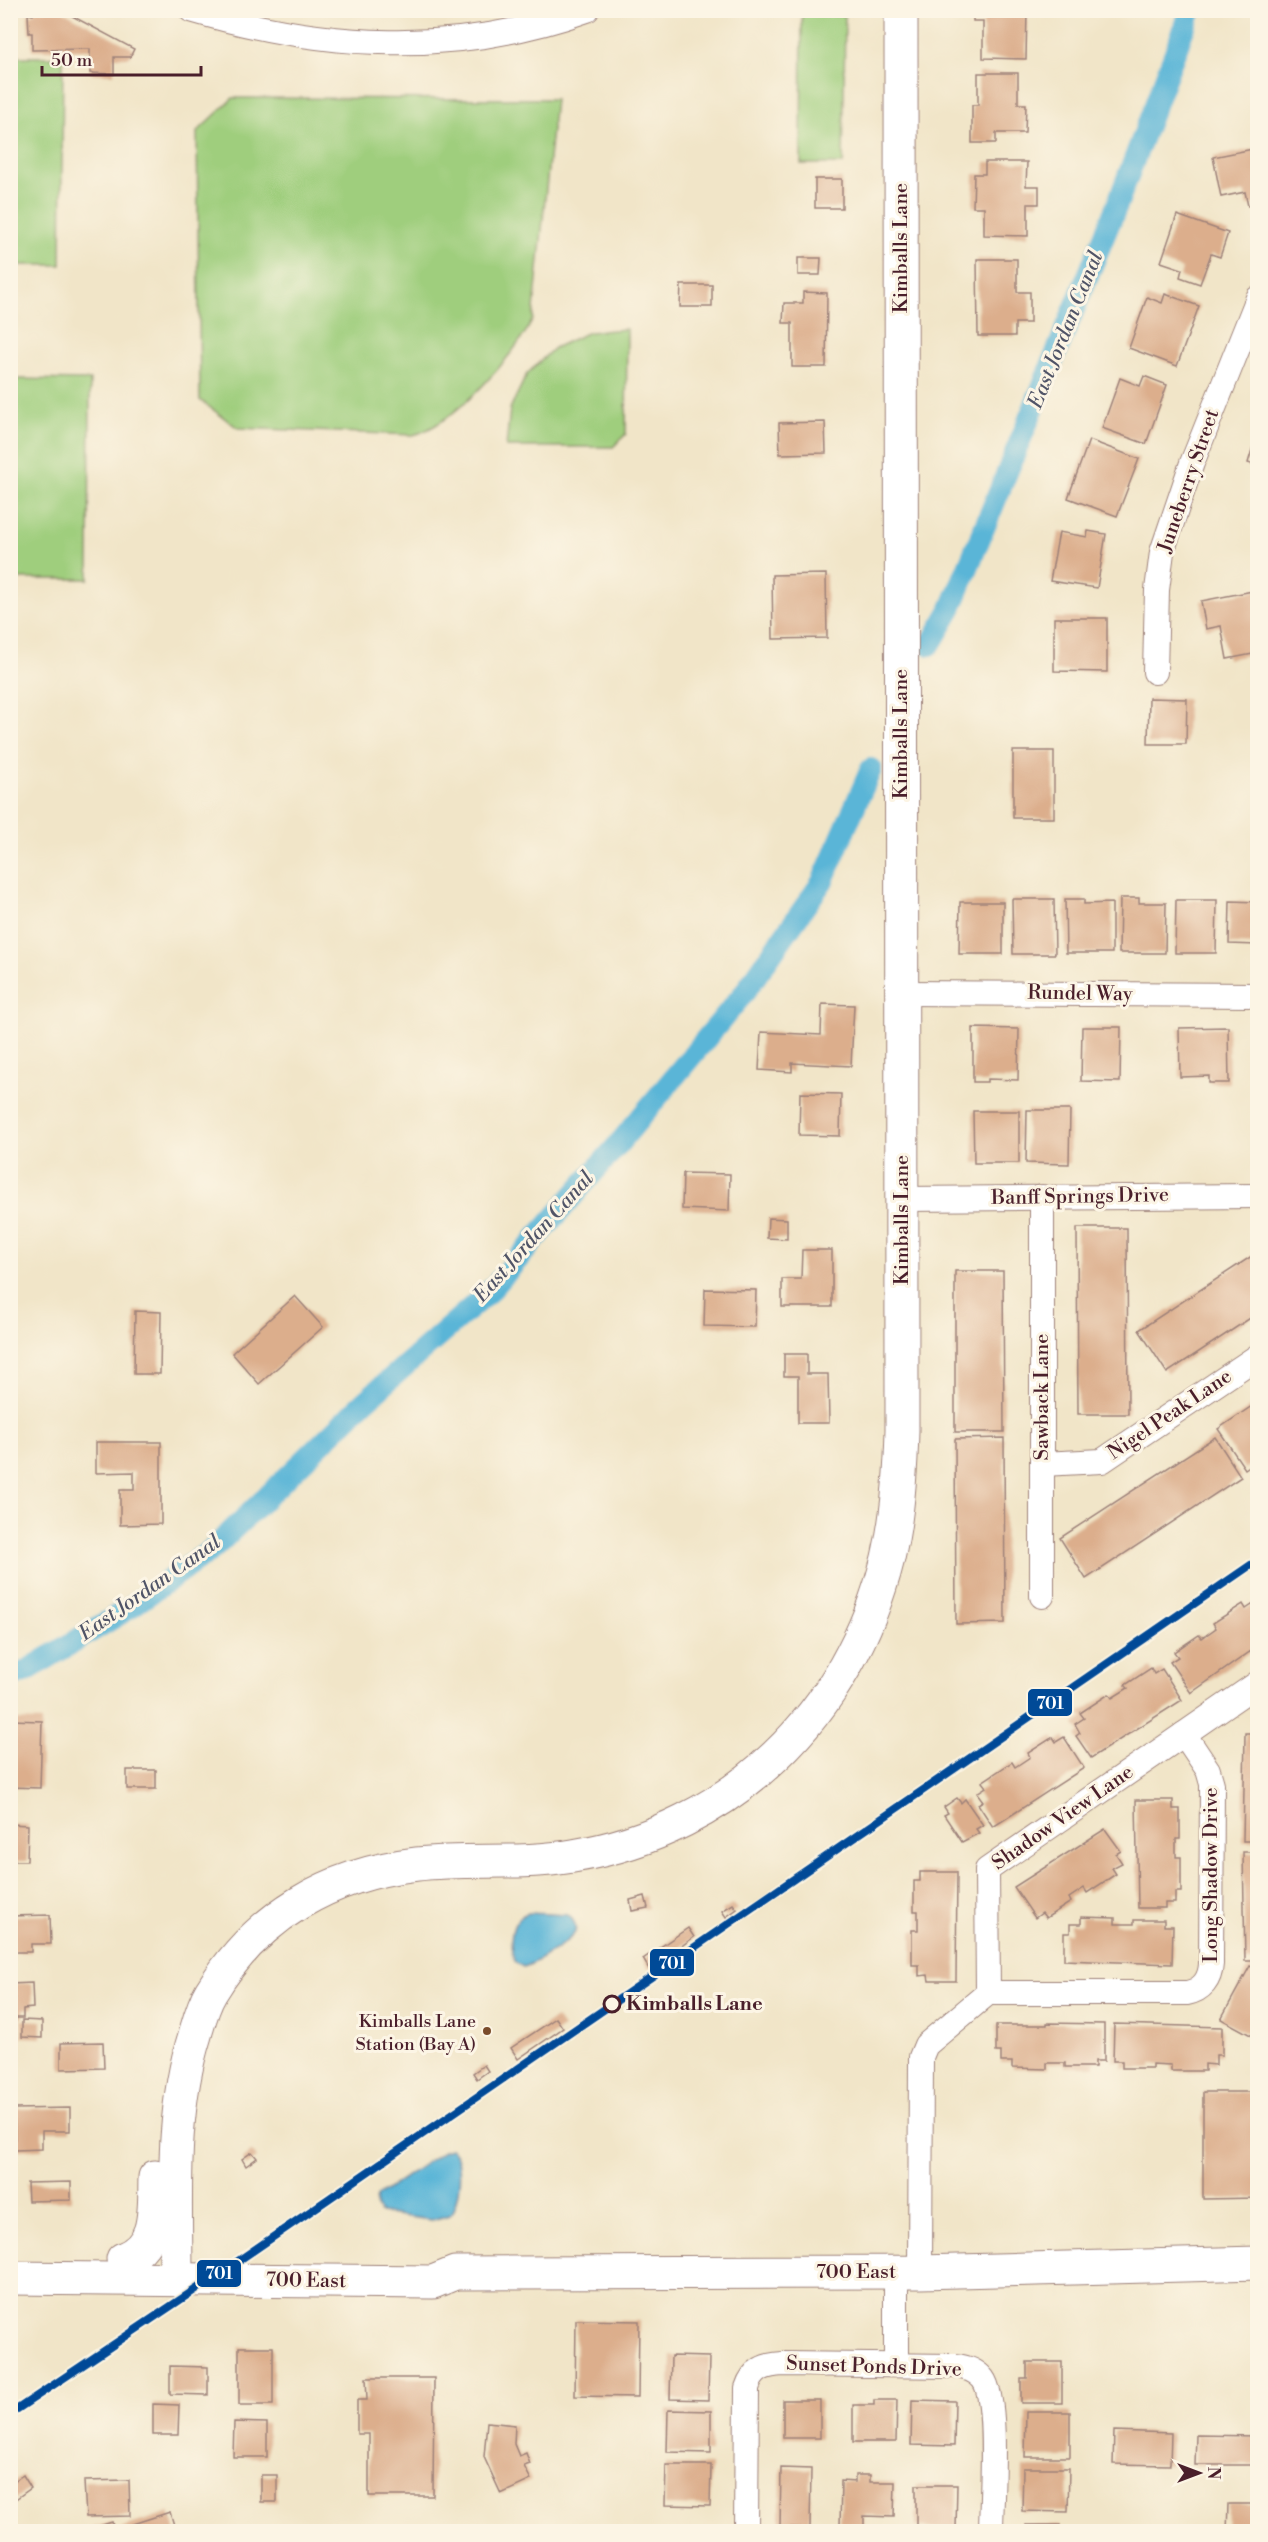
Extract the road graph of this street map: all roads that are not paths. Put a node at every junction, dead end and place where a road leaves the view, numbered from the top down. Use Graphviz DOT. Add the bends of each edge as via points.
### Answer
graph roads {
  1 [pos="191,10"];
  2 [pos="587,10"];
  3 [pos="901,10"];
  4 [pos="1257,298"];
  5 [pos="1155,672"];
  6 [pos="902,993"];
  7 [pos="1257,995"];
  8 [pos="1257,1196"];
  9 [pos="1042,1197"];
  10 [pos="902,1199"];
  11 [pos="1257,1356"];
  12 [pos="1042,1464"];
  13 [pos="1042,1596"];
  14 [pos="1257,1683"];
  15 [pos="1184,1734"];
  16 [pos="988,1993"];
  17 [pos="209,1994"];
  18 [pos="10,2259"];
  19 [pos="123,2259"];
  20 [pos="1257,2263"];
  21 [pos="183,2270"];
  22 [pos="908,2272"];
  23 [pos="10,2278"];
  24 [pos="896,2365"];
  25 [pos="746,2532"];
  26 [pos="991,2532"];
  1 -- 2 [label="street" via="300,37 393,44 479,37"];
  3 -- 6 [label="street, Kimballs Lane"];
  4 -- 5 [label="street, Juneberry Street" via="1192,463 1162,552"];
  6 -- 7 [label="street, Rundel Way"];
  6 -- 10 [label="street, Kimballs Lane"];
  8 -- 9 [label="street, Banff Springs Drive"];
  9 -- 10 [label="street, Banff Springs Drive"];
  9 -- 12 [label="street, Sawback Lane"];
  10 -- 17 [label="street, Kimballs Lane" via="901,1464 890,1548 878,1592 854,1651 825,1700 790,1743 713,1804 637,1840 545,1860 418,1864 364,1874 327,1887 279,1915"];
  11 -- 12 [label="street, Nigel Peak Lane" via="1102,1461"];
  12 -- 13 [label="street, Sawback Lane"];
  14 -- 15 [label="street, Shadow View Lane"];
  15 -- 16 [label="street, Shadow View Lane" via="987,1870"];
  15 -- 16 [label="street, Long Shadow Drive" via="1208,1770 1212,1784 1211,1964 1207,1981 1187,1993"];
  16 -- 22 [label="street" via="926,2046 921,2057"];
  17 -- 19 [label="street" via="178,2033 166,2063 156,2121 152,2230 143,2247"];
  17 -- 21 [label="street, Kimballs Lane" via="191,2048 179,2109"];
  18 -- 19 [label="street, 700 East"];
  19 -- 21 [label="street, 700 East"];
  20 -- 22 [label="street, 700 East"];
  21 -- 22 [label="street, 700 East" via="433,2282 455,2273"];
  21 -- 23 [label="street, 700 East"];
  22 -- 24 [label="street"];
  24 -- 25 [label="street, Sunset Ponds Drive" via="775,2364 761,2367 755,2373 747,2388"];
  24 -- 26 [label="street, Sunset Ponds Drive" via="963,2367 977,2373 986,2385 991,2405"];
}
